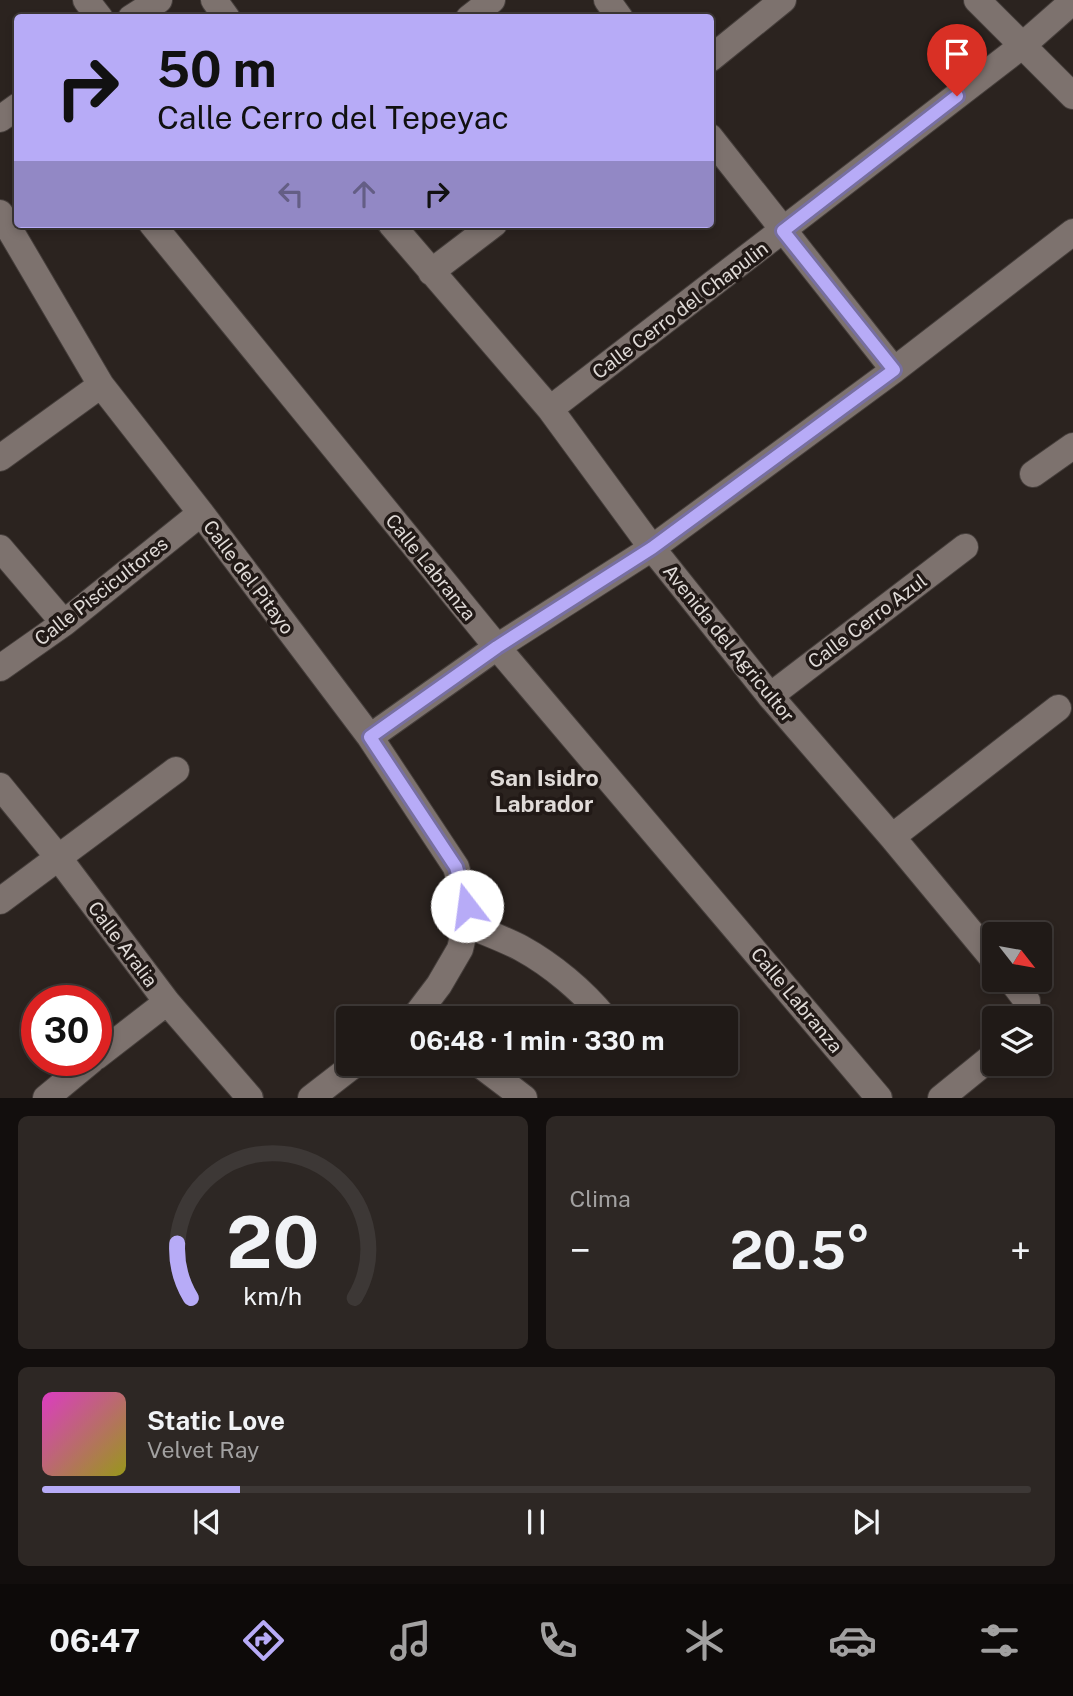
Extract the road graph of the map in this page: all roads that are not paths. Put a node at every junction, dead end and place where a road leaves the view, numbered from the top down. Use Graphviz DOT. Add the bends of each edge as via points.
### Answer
graph roads {
  1 [pos="86,0"];
  2 [pos="159,0"];
  3 [pos="492,0"];
  4 [pos="783,0"];
  5 [pos="977,0"];
  6 [pos="1073,1"];
  7 [pos="97,14"];
  8 [pos="137,14"];
  9 [pos="474,14"];
  10 [pos="1023,45"];
  11 [pos="714,56"];
  12 [pos="1073,96"];
  13 [pos="714,142"];
  14 [pos="0,213"];
  15 [pos="155,228"];
  16 [pos="394,228"];
  17 [pos="489,228"];
  18 [pos="783,231"];
  19 [pos="1073,232"];
  20 [pos="431,272"];
  21 [pos="894,370"];
  22 [pos="101,385"];
  23 [pos="550,409"];
  24 [pos="1073,446"];
  25 [pos="0,458"];
  26 [pos="1033,474"];
  27 [pos="201,513"];
  28 [pos="965,547"];
  29 [pos="0,548"];
  30 [pos="652,548"];
  31 [pos="64,622"];
  32 [pos="497,647"];
  33 [pos="0,668"];
  34 [pos="770,696"];
  35 [pos="1058,708"];
  36 [pos="370,737"];
  37 [pos="176,770"];
  38 [pos="0,786"];
  39 [pos="892,837"];
  40 [pos="58,857"];
  41 [pos="0,901"];
  42 [pos="466,924"];
  43 [pos="982,946"];
  44 [pos="167,1002"];
  45 [pos="424,1006"];
  46 [pos="594,1006"];
  47 [pos="112,1045"];
  48 [pos="982,1065"];
  49 [pos="73,1076"];
  50 [pos="339,1076"];
  51 [pos="495,1076"];
  52 [pos="46,1097"];
  53 [pos="250,1097"];
  54 [pos="311,1097"];
  55 [pos="524,1097"];
  56 [pos="879,1097"];
  57 [pos="941,1097"];
  1 -- 7 [label="street"];
  2 -- 8 [label="street"];
  3 -- 9 [label="street"];
  4 -- 11 [label="street"];
  5 -- 10 [label="street"];
  6 -- 10 [label="street, Calle Cerro del Chapulin"];
  10 -- 12 [label="street"];
  10 -- 18 [label="street, Calle Cerro del Chapulin"];
  13 -- 18 [label="street"];
  14 -- 22 [label="street, Calle del Pitayo"];
  15 -- 32 [label="street, Calle Labranza"];
  16 -- 20 [label="street, Avenida del Agricultor"];
  17 -- 20 [label="street"];
  18 -- 21 [label="street"];
  18 -- 23 [label="street, Calle Cerro del Chapulin"];
  19 -- 21 [label="street"];
  20 -- 23 [label="street, Avenida del Agricultor"];
  21 -- 30 [label="street"];
  22 -- 25 [label="street"];
  22 -- 27 [label="street, Calle del Pitayo"];
  23 -- 30 [label="street, Avenida del Agricultor"];
  24 -- 26 [label="street"];
  27 -- 31 [label="street, Calle Piscicultores"];
  27 -- 36 [label="street, Calle del Pitayo"];
  28 -- 34 [label="street, Calle Cerro Azul"];
  29 -- 31 [label="street"];
  30 -- 32 [label="street"];
  30 -- 34 [label="street, Avenida del Agricultor"];
  31 -- 33 [label="street, Calle Piscicultores"];
  32 -- 36 [label="street"];
  32 -- 56 [label="street, Calle Labranza"];
  34 -- 39 [label="street, Avenida del Agricultor"];
  35 -- 39 [label="street"];
  36 -- 42 [label="street, Calle del Pitayo" via="456,867 467,906"];
  37 -- 40 [label="street"];
  38 -- 40 [label="street, Calle Aralia"];
  39 -- 43 [label="street, Avenida del Agricultor"];
  40 -- 41 [label="street"];
  40 -- 44 [label="street, Calle Aralia"];
  42 -- 45 [label="street, Calle del Pitayo" via="460,949"];
  42 -- 46 [label="street" via="522,949"];
  44 -- 47 [label="street"];
  44 -- 53 [label="street, Calle Aralia"];
  48 -- 57 [label="street"];
  49 -- 52 [label="street"];
  50 -- 54 [label="street"];
  51 -- 55 [label="street"];
}
